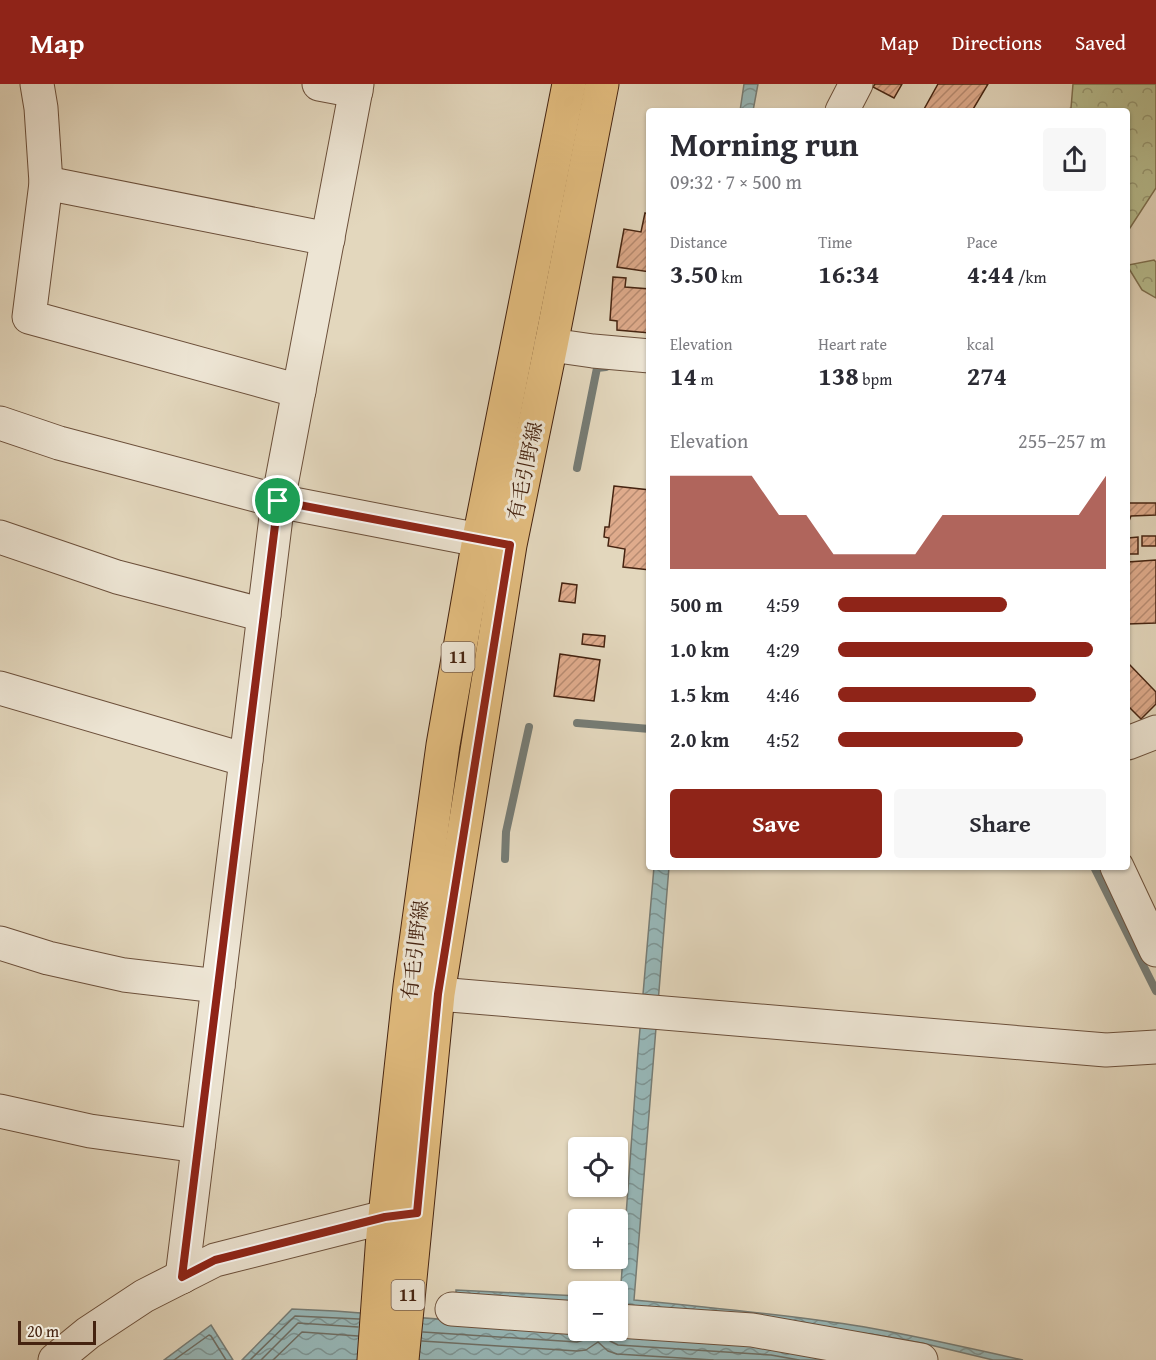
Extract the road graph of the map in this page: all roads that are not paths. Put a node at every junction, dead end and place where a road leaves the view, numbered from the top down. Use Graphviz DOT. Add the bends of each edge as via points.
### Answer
graph roads {
  1 [pos="37,84"];
  2 [pos="320,84"];
  3 [pos="569,84"];
  4 [pos="602,84"];
  5 [pos="856,84"];
  6 [pos="356,88"];
  7 [pos="844,108"];
  8 [pos="46,183"];
  9 [pos="328,240"];
  10 [pos="551,345"];
  11 [pos="646,356"];
  12 [pos="299,391"];
  13 [pos="0,423"];
  14 [pos="278,501"];
  15 [pos="0,537"];
  16 [pos="494,542"];
  17 [pos="264,615"];
  18 [pos="0,688"];
  19 [pos="1156,732"];
  20 [pos="1130,742"];
  21 [pos="246,760"];
  22 [pos="1118,870"];
  23 [pos="0,943"];
  24 [pos="1156,950"];
  25 [pos="218,986"];
  26 [pos="438,994"];
  27 [pos="1156,1047"];
  28 [pos="0,1111"];
  29 [pos="198,1146"];
  30 [pos="400,1224"];
  31 [pos="182,1277"];
  32 [pos="452,1309"];
  33 [pos="568,1317"];
  34 [pos="628,1322"];
  35 [pos="55,1360"];
  36 [pos="374,1360"];
  37 [pos="402,1360"];
  38 [pos="921,1360"];
  1 -- 8 [label="street"];
  2 -- 6 [label="street"];
  3 -- 16 [label="main road, 有毛引野線 / 11"];
  4 -- 10 [label="main road, 有毛引野線 / 11"];
  5 -- 7 [label="street"];
  6 -- 9 [label="street"];
  8 -- 9 [label="street"];
  8 -- 12 [label="street" via="29,317"];
  9 -- 12 [label="street"];
  10 -- 11 [label="street"];
  10 -- 16 [label="main road, 有毛引野線 / 11"];
  12 -- 14 [label="street"];
  13 -- 14 [label="street" via="59,443"];
  14 -- 16 [label="street"];
  14 -- 17 [label="street"];
  15 -- 17 [label="street" via="117,577"];
  16 -- 26 [label="main road, 有毛引野線 / 11"];
  16 -- 30 [label="main road, 有毛引野線 / 11" via="441,756 410,987"];
  17 -- 21 [label="street"];
  18 -- 21 [label="street"];
  19 -- 20 [label="street"];
  21 -- 25 [label="street"];
  22 -- 24 [label="street"];
  23 -- 25 [label="street" via="124,975"];
  25 -- 29 [label="street"];
  26 -- 27 [label="street" via="1106,1050"];
  26 -- 30 [label="main road, 有毛引野線 / 11"];
  28 -- 29 [label="street" via="90,1131"];
  29 -- 31 [label="street"];
  30 -- 31 [label="street" via="215,1260"];
  30 -- 36 [label="main road, 有毛引野線 / 11"];
  30 -- 37 [label="main road, 有毛引野線 / 11"];
  31 -- 35 [label="street" via="144,1296"];
  32 -- 33 [label="street"];
  34 -- 38 [label="street" via="752,1330"];
}
